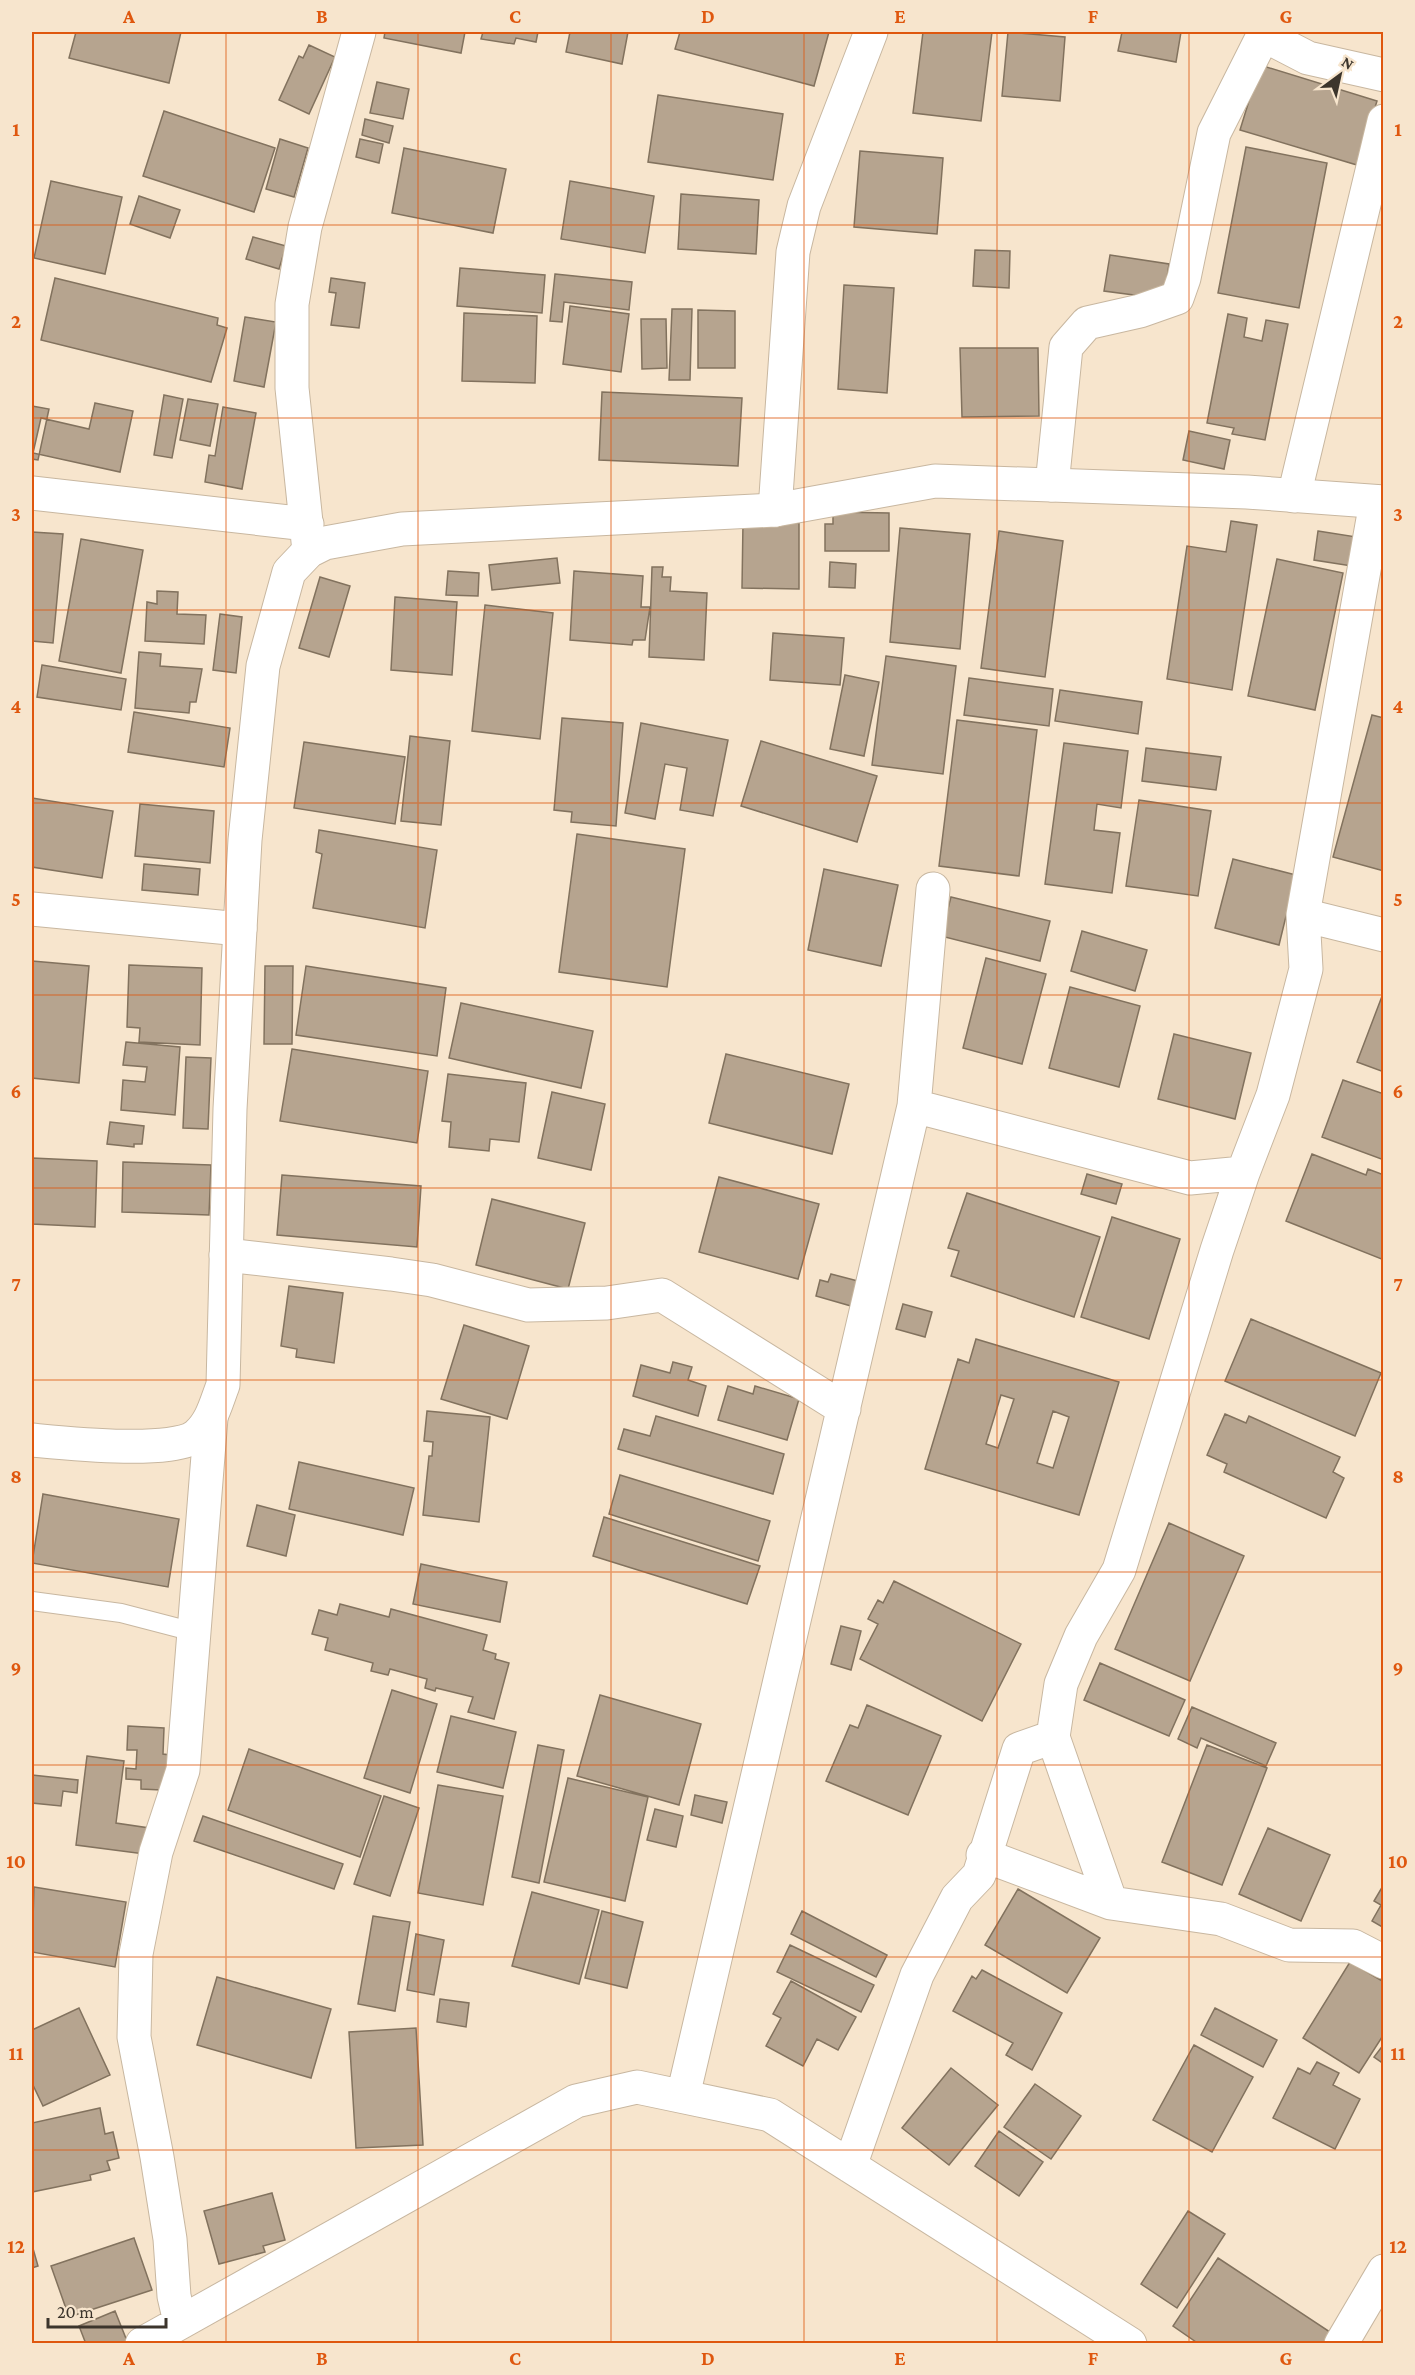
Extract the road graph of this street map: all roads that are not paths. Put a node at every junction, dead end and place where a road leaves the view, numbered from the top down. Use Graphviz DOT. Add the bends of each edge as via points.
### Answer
graph roads {
  1 [pos="359,32"];
  2 [pos="872,32"];
  3 [pos="1265,32"];
  4 [pos="1277,32"];
  5 [pos="1383,75"];
  6 [pos="1383,121"];
  7 [pos="1052,485"];
  8 [pos="32,493"];
  9 [pos="1294,495"];
  10 [pos="1380,502"];
  11 [pos="775,510"];
  12 [pos="308,537"];
  13 [pos="933,889"];
  14 [pos="32,909"];
  15 [pos="1303,915"];
  16 [pos="240,929"];
  17 [pos="1383,935"];
  18 [pos="914,1106"];
  19 [pos="1243,1173"];
  20 [pos="226,1254"];
  21 [pos="844,1409"];
  22 [pos="211,1418"];
  23 [pos="32,1440"];
  24 [pos="32,1601"];
  25 [pos="194,1632"];
  26 [pos="1053,1737"];
  27 [pos="983,1855"];
  28 [pos="1111,1903"];
  29 [pos="1383,1962"];
  30 [pos="683,2096"];
  31 [pos="850,2166"];
  32 [pos="1383,2271"];
  33 [pos="180,2322"];
  34 [pos="142,2343"];
  35 [pos="1130,2343"];
  36 [pos="1341,2343"];
  1 -- 12 [label="street" via="305,227 292,304 292,388"];
  2 -- 11 [label="street" via="804,206 793,252"];
  3 -- 7 [label="street" via="1214,133 1177,298 1088,323 1066,347"];
  4 -- 5 [label="street" via="1279,43 1308,58"];
  6 -- 9 [label="street"];
  7 -- 9 [label="street"];
  7 -- 11 [label="street" via="935,481"];
  8 -- 12 [label="street"];
  9 -- 10 [label="street"];
  10 -- 15 [label="street"];
  11 -- 12 [label="street" via="402,530 325,543"];
  12 -- 16 [label="street" via="289,573 262,666"];
  13 -- 18 [label="street"];
  14 -- 16 [label="street"];
  15 -- 17 [label="street"];
  15 -- 19 [label="street" via="1306,969 1273,1095"];
  16 -- 20 [label="street"];
  18 -- 19 [label="street" via="1190,1179"];
  18 -- 21 [label="street"];
  19 -- 26 [label="street" via="1119,1570 1081,1636 1061,1684"];
  20 -- 21 [label="street" via="391,1274 528,1305 606,1303 662,1295"];
  20 -- 22 [label="street" via="223,1385"];
  21 -- 30 [label="street"];
  22 -- 23 [label="street" via="196,1436 170,1446"];
  22 -- 25 [label="street"];
  24 -- 25 [label="lane" via="121,1613"];
  25 -- 33 [label="street" via="183,1770 156,1852 136,1953 134,2037 157,2157"];
  26 -- 27 [label="street" via="1018,1749"];
  26 -- 28 [label="street"];
  27 -- 28 [label="street"];
  27 -- 31 [label="street" via="979,1875 957,1898 917,1975"];
  28 -- 29 [label="street" via="1221,1919 1289,1945 1353,1946"];
  30 -- 31 [label="street" via="770,2115"];
  30 -- 33 [label="street" via="638,2087 576,2101"];
  31 -- 35 [label="street"];
  32 -- 36 [label="street"];
  33 -- 34 [label="street"];
}
